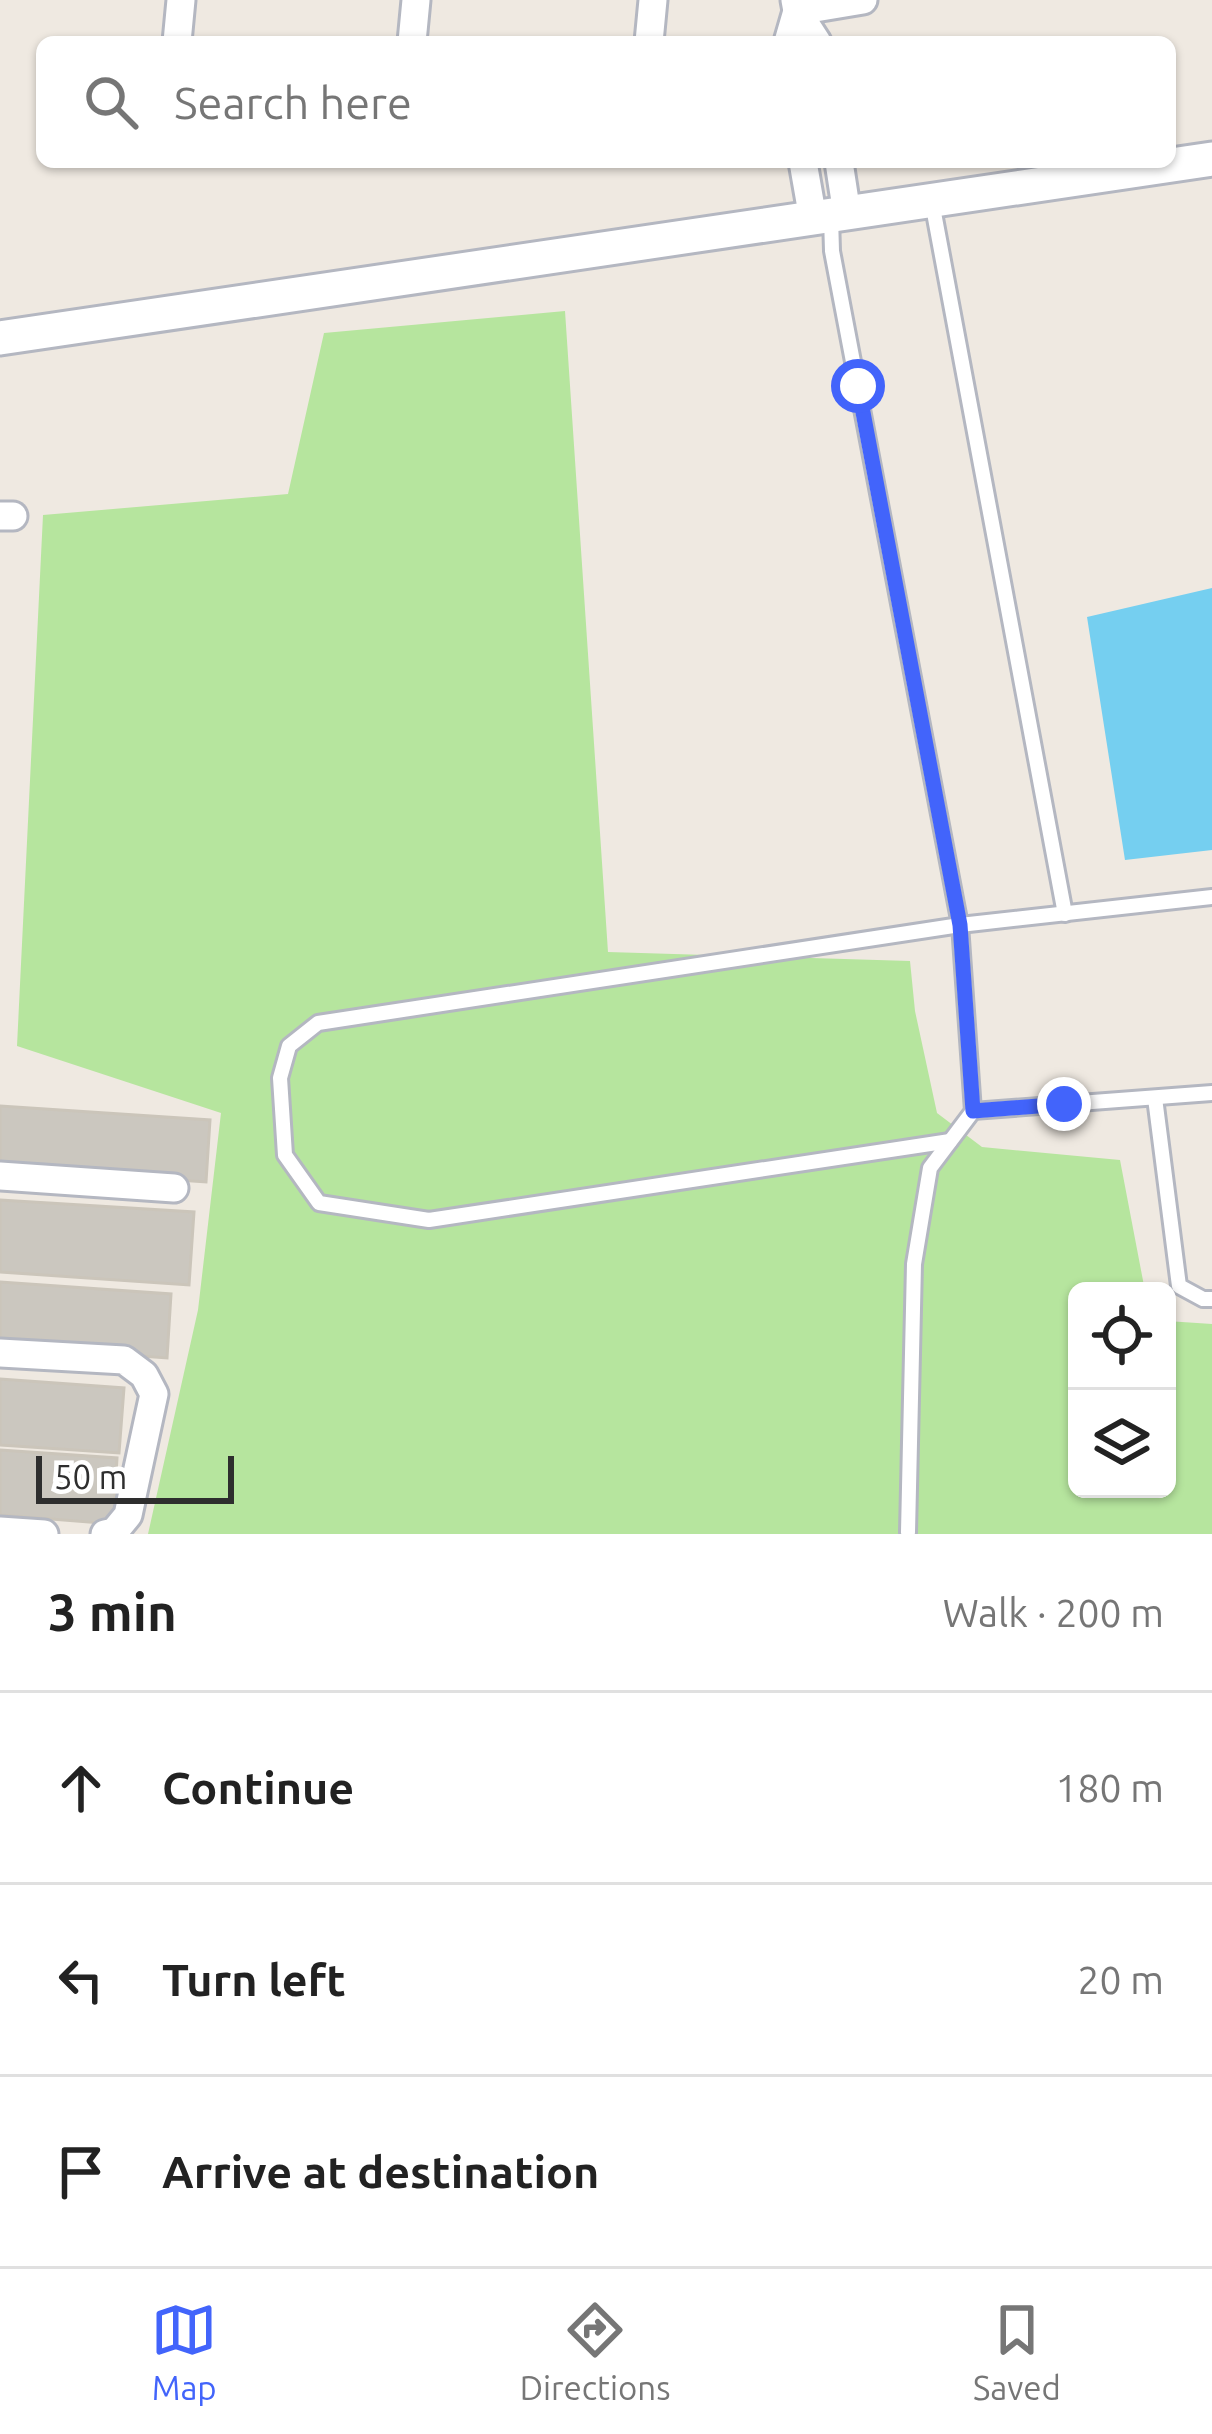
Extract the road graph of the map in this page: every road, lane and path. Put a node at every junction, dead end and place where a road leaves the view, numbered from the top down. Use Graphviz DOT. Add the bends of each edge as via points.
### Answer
graph roads {
  1 [pos="182,0"];
  2 [pos="416,0"];
  3 [pos="653,0"];
  4 [pos="863,0"];
  5 [pos="796,5"];
  6 [pos="178,36"];
  7 [pos="413,36"];
  8 [pos="650,36"];
  9 [pos="789,36"];
  10 [pos="814,36"];
  11 [pos="1212,159"];
  12 [pos="1176,165"];
  13 [pos="806,168"];
  14 [pos="838,168"];
  15 [pos="1153,168"];
  16 [pos="932,202"];
  17 [pos="830,217"];
  18 [pos="0,338"];
  19 [pos="1212,897"];
  20 [pos="1065,914"];
  21 [pos="960,925"];
  22 [pos="1212,1093"];
  23 [pos="1155,1098"];
  24 [pos="973,1111"];
  25 [pos="950,1141"];
  26 [pos="0,1176"];
  27 [pos="174,1188"];
  28 [pos="1212,1299"];
  29 [pos="0,1353"];
  30 [pos="0,1531"];
  31 [pos="908,1532"];
  32 [pos="44,1534"];
  33 [pos="105,1534"];
  1 -- 6 [label="street"];
  2 -- 7 [label="street"];
  3 -- 8 [label="street"];
  4 -- 5 [label="street"];
  5 -- 9 [label="street"];
  5 -- 10 [label="street"];
  11 -- 12 [label="street"];
  13 -- 17 [label="street"];
  14 -- 17 [label="street"];
  15 -- 16 [label="street"];
  16 -- 17 [label="street"];
  16 -- 20 [label="lane"];
  17 -- 18 [label="street"];
  17 -- 21 [label="lane"];
  19 -- 20 [label="lane"];
  20 -- 21 [label="lane"];
  21 -- 24 [label="lane"];
  21 -- 25 [label="lane" via="318,1023 290,1046 280,1078 285,1155 319,1203 429,1220"];
  22 -- 23 [label="lane"];
  23 -- 24 [label="lane"];
  23 -- 28 [label="lane" via="1179,1286"];
  24 -- 25 [label="lane"];
  25 -- 31 [label="lane" via="931,1168 914,1264"];
  26 -- 27 [label="street"];
  29 -- 33 [label="street" via="124,1360 144,1375 154,1394 128,1516"];
  30 -- 32 [label="street"];
}
